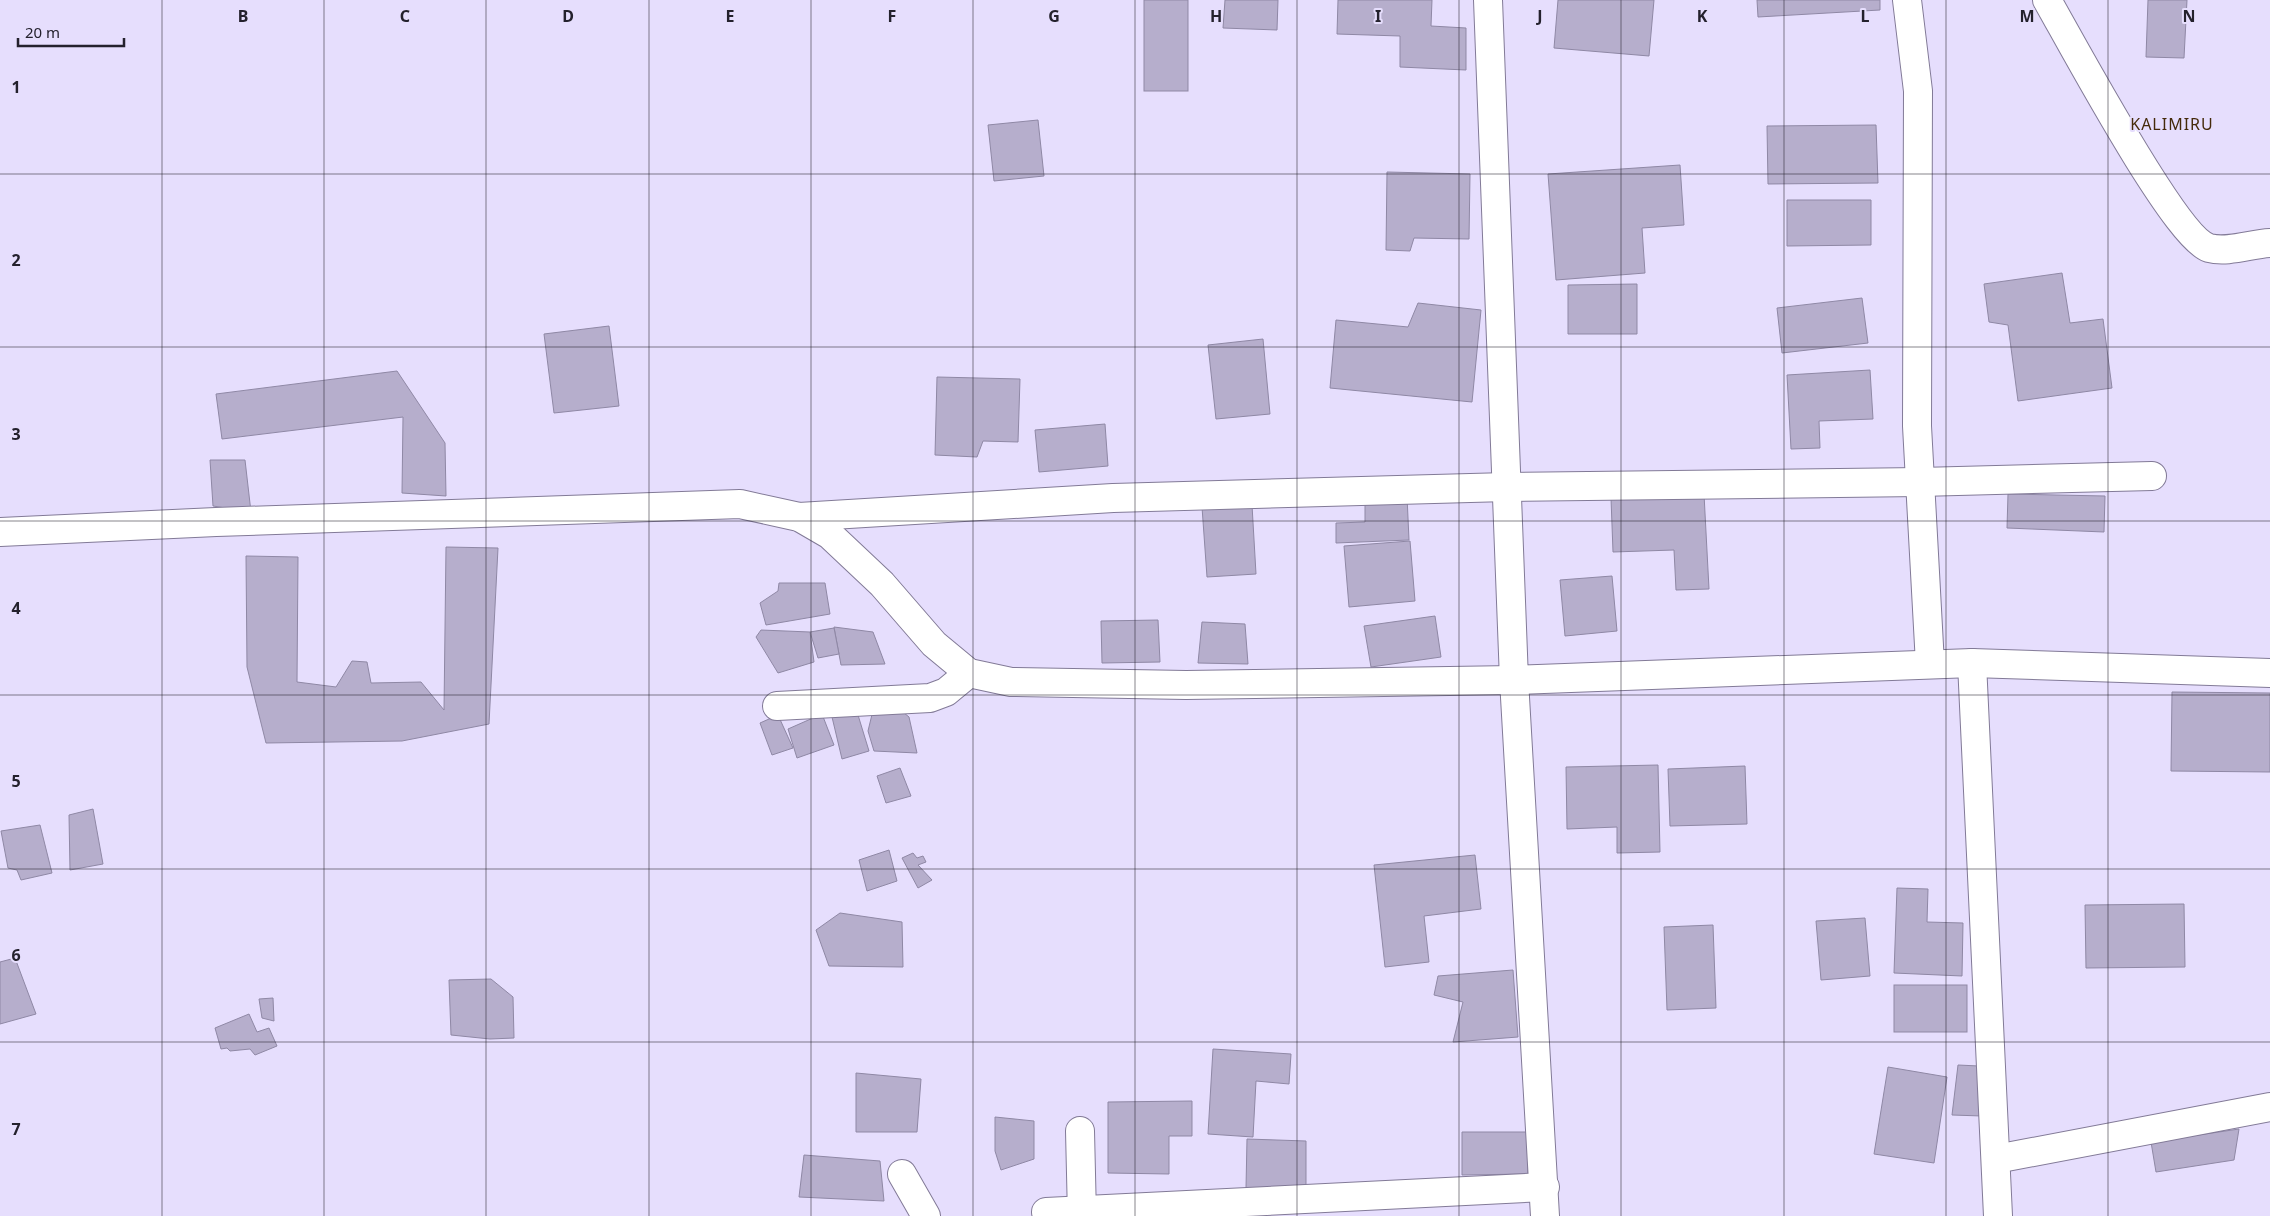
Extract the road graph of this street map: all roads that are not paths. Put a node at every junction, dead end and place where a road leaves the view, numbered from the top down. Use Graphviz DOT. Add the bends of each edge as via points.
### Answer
graph roads {
  1 [pos="1488,0"];
  2 [pos="1906,0"];
  3 [pos="2047,0"];
  4 [pos="2269,242"];
  5 [pos="2152,476"];
  6 [pos="1920,482"];
  7 [pos="1507,487"];
  8 [pos="799,517"];
  9 [pos="0,532"];
  10 [pos="1972,663"];
  11 [pos="1930,664"];
  12 [pos="2270,672"];
  13 [pos="969,674"];
  14 [pos="1514,680"];
  15 [pos="777,706"];
  16 [pos="2270,1107"];
  17 [pos="1080,1131"];
  18 [pos="1996,1158"];
  19 [pos="902,1174"];
  20 [pos="1545,1186"];
  21 [pos="1046,1212"];
  22 [pos="1082,1213"];
  23 [pos="926,1216"];
  24 [pos="1545,1216"];
  25 [pos="1998,1216"];
  1 -- 7 [label="street"];
  2 -- 6 [label="street" via="1918,90 1917,426"];
  3 -- 4 [label="street" via="2128,143 2197,239 2209,248 2229,249"];
  5 -- 6 [label="street"];
  6 -- 7 [label="street"];
  6 -- 11 [label="street"];
  7 -- 8 [label="street" via="1113,498"];
  7 -- 14 [label="street"];
  8 -- 9 [label="street" via="740,504"];
  8 -- 13 [label="street" via="830,535 882,584 934,644"];
  10 -- 11 [label="street"];
  10 -- 12 [label="street"];
  10 -- 18 [label="street"];
  11 -- 14 [label="street"];
  13 -- 14 [label="street" via="1011,682 1186,685"];
  13 -- 15 [label="street" via="946,692 930,698"];
  14 -- 20 [label="street"];
  16 -- 18 [label="street"];
  17 -- 22 [label="street"];
  18 -- 25 [label="street"];
  19 -- 23 [label="street"];
  20 -- 22 [label="street"];
  20 -- 24 [label="street"];
  21 -- 22 [label="street"];
}
